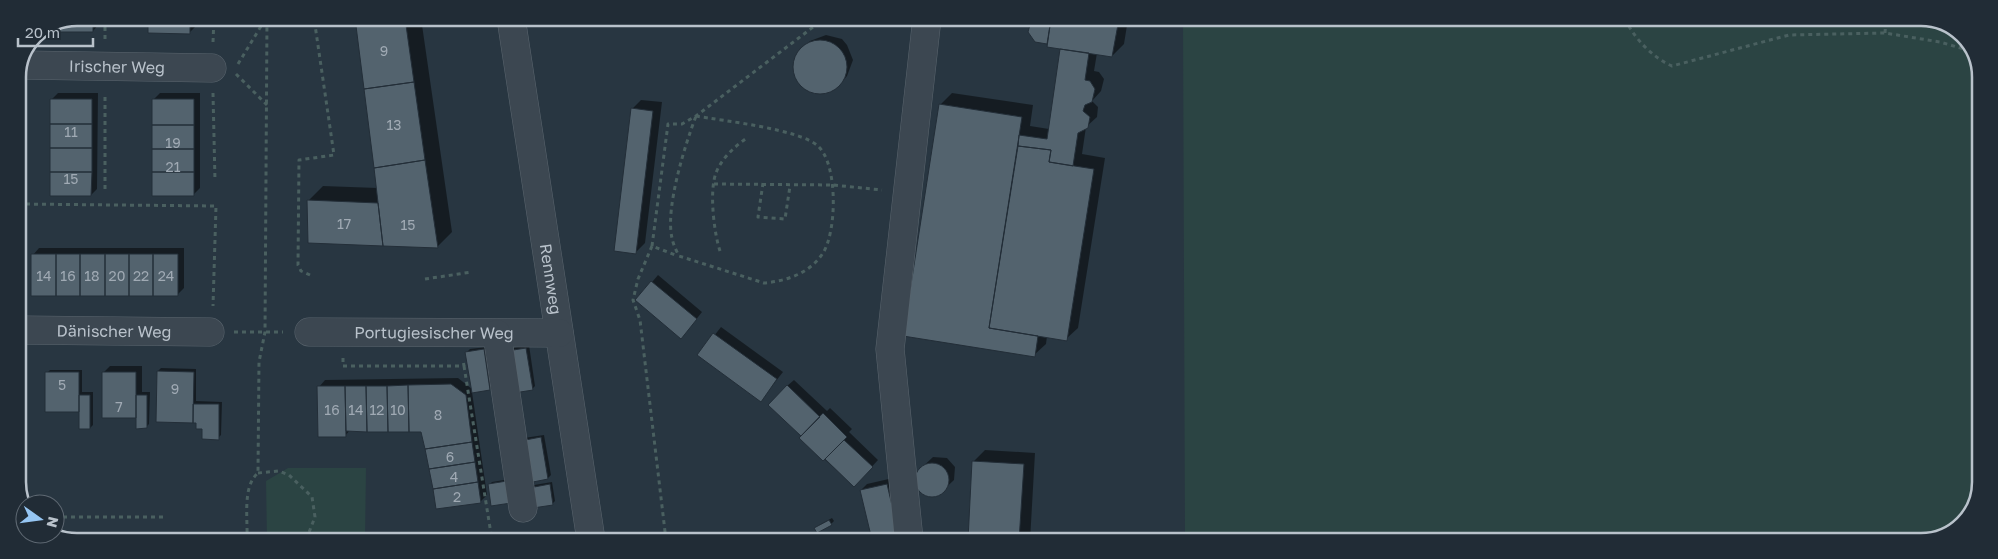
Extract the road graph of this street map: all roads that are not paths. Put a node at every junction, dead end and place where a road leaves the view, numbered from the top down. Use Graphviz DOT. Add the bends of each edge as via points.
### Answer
graph roads {
  1 [pos="511,26"];
  2 [pos="926,26"];
  3 [pos="28,65"];
  4 [pos="212,68"];
  5 [pos="26,330"];
  6 [pos="210,332"];
  7 [pos="309,332"];
  8 [pos="559,333"];
  9 [pos="497,334"];
  10 [pos="523,508"];
  11 [pos="590,533"];
  12 [pos="908,533"];
  1 -- 8 [label="street, Rennweg"];
  2 -- 12 [label="street" via="890,349"];
  3 -- 4 [label="street, Irischer Weg"];
  5 -- 6 [label="street, Dänischer Weg"];
  7 -- 9 [label="street, Portugiesischer Weg"];
  8 -- 9 [label="street, Portugiesischer Weg"];
  8 -- 11 [label="street, Rennweg"];
  9 -- 10 [label="street"];
}
